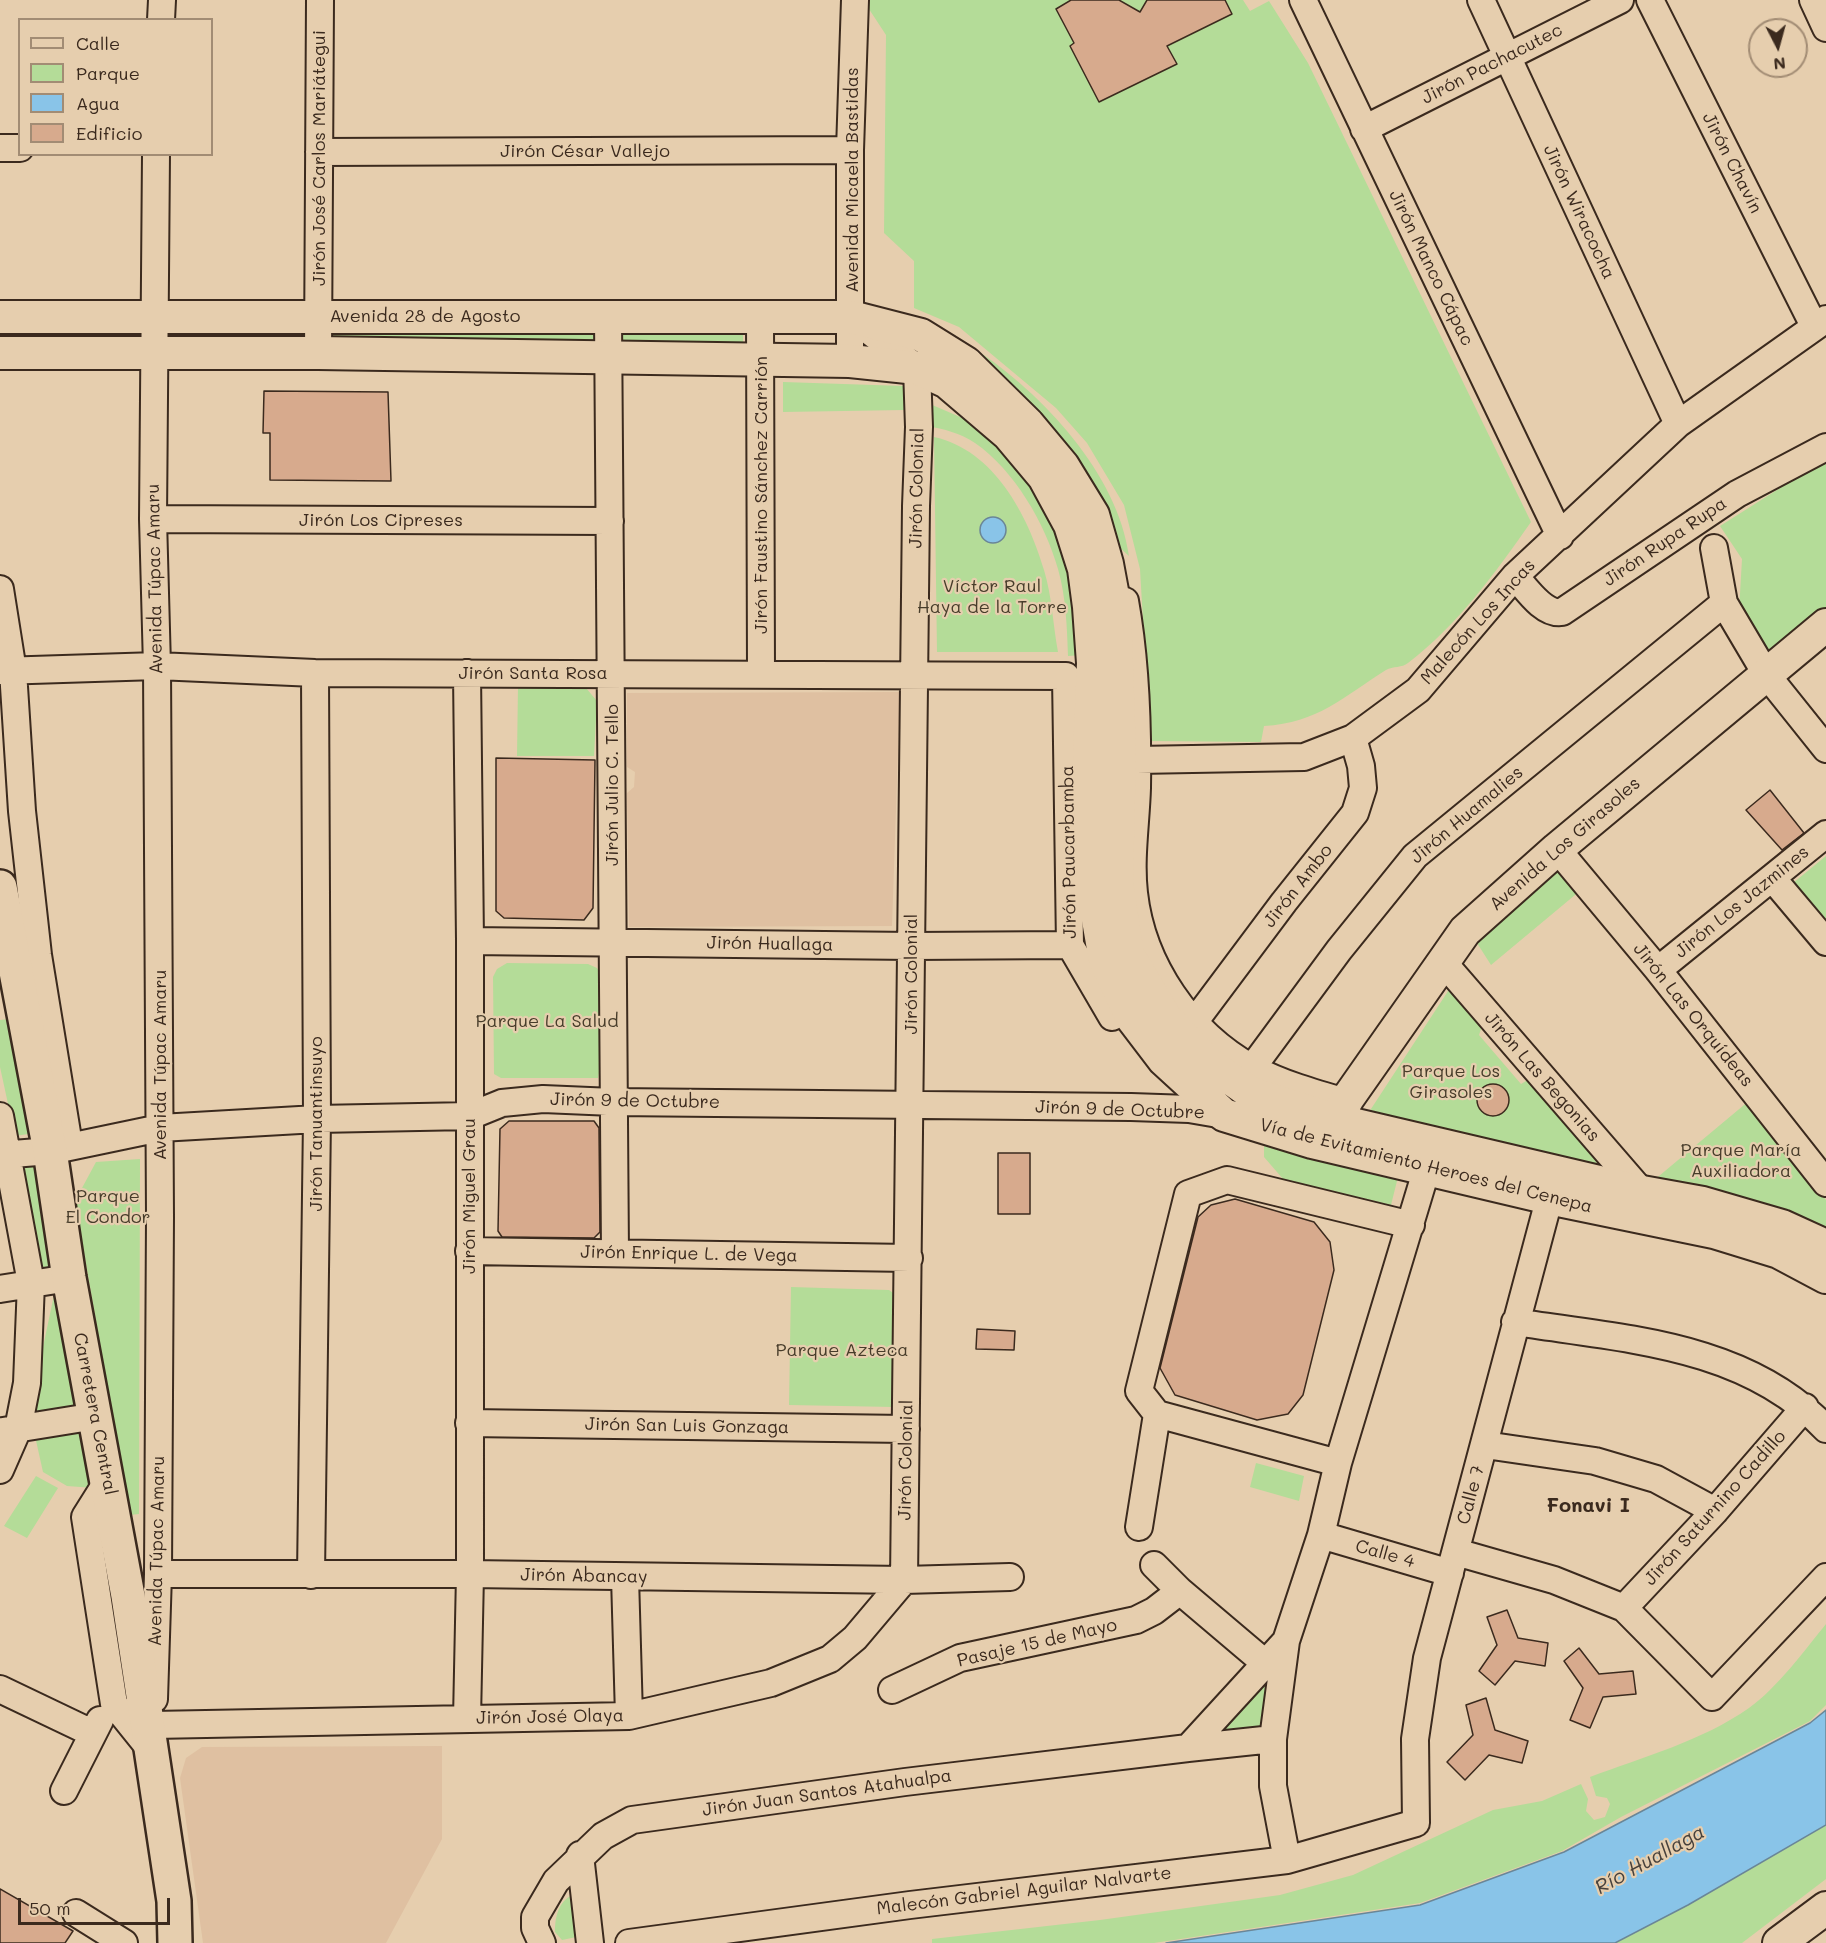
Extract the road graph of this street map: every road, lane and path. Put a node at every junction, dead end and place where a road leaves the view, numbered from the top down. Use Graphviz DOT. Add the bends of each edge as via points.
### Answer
graph roads {
  1 [pos="162,0"];
  2 [pos="320,0"];
  3 [pos="855,0"];
  4 [pos="1303,0"];
  5 [pos="1481,0"];
  6 [pos="1620,0"];
  7 [pos="1650,0"];
  8 [pos="1813,0"];
  9 [pos="161,18"];
  10 [pos="1826,28"];
  11 [pos="1506,56"];
  12 [pos="1364,129"];
  13 [pos="0,148"];
  14 [pos="18,148"];
  15 [pos="850,150"];
  16 [pos="319,152"];
  17 [pos="156,156"];
  18 [pos="153,316"];
  19 [pos="318,316"];
  20 [pos="851,316"];
  21 [pos="0,317"];
  22 [pos="608,317"];
  23 [pos="760,317"];
  24 [pos="1820,323"];
  25 [pos="153,352"];
  26 [pos="318,352"];
  27 [pos="0,353"];
  28 [pos="608,358"];
  29 [pos="760,359"];
  30 [pos="850,361"];
  31 [pos="917,368"];
  32 [pos="1678,424"];
  33 [pos="1826,447"];
  34 [pos="153,519"];
  35 [pos="610,521"];
  36 [pos="1560,536"];
  37 [pos="1101,542"];
  38 [pos="1714,548"];
  39 [pos="1515,576"];
  40 [pos="0,589"];
  41 [pos="1724,603"];
  42 [pos="1826,625"];
  43 [pos="158,666"];
  44 [pos="6,671"];
  45 [pos="315,673"];
  46 [pos="467,673"];
  47 [pos="761,673"];
  48 [pos="611,674"];
  49 [pos="1766,674"];
  50 [pos="914,676"];
  51 [pos="1066,676"];
  52 [pos="1353,738"];
  53 [pos="1826,749"];
  54 [pos="1137,760"];
  55 [pos="1826,834"];
  56 [pos="1557,849"];
  57 [pos="1773,879"];
  58 [pos="0,887"];
  59 [pos="470,941"];
  60 [pos="613,942"];
  61 [pos="1826,942"];
  62 [pos="1070,945"];
  63 [pos="912,946"];
  64 [pos="1443,962"];
  65 [pos="1658,970"];
  66 [pos="1112,1017"];
  67 [pos="1195,1022"];
  68 [pos="1252,1068"];
  69 [pos="613,1102"];
  70 [pos="910,1104"];
  71 [pos="1224,1115"];
  72 [pos="0,1116"];
  73 [pos="470,1116"];
  74 [pos="317,1119"];
  75 [pos="1336,1123"];
  76 [pos="160,1128"];
  77 [pos="60,1148"];
  78 [pos="4,1154"];
  79 [pos="1427,1168"];
  80 [pos="1826,1183"];
  81 [pos="1553,1185"];
  82 [pos="1642,1192"];
  83 [pos="1411,1225"];
  84 [pos="1826,1246"];
  85 [pos="469,1251"];
  86 [pos="615,1253"];
  87 [pos="909,1258"];
  88 [pos="1826,1277"];
  89 [pos="69,1278"];
  90 [pos="31,1283"];
  91 [pos="0,1288"];
  92 [pos="1515,1322"];
  93 [pos="1805,1407"];
  94 [pos="1157,1414"];
  95 [pos="96,1416"];
  96 [pos="469,1423"];
  97 [pos="906,1429"];
  98 [pos="1826,1429"];
  99 [pos="9,1430"];
  100 [pos="1485,1445"];
  101 [pos="1338,1463"];
  102 [pos="0,1470"];
  103 [pos="107,1482"];
  104 [pos="1715,1511"];
  105 [pos="1139,1527"];
  106 [pos="1321,1535"];
  107 [pos="1453,1562"];
  108 [pos="1154,1565"];
  109 [pos="158,1574"];
  110 [pos="470,1574"];
  111 [pos="311,1575"];
  112 [pos="625,1576"];
  113 [pos="1010,1577"];
  114 [pos="1826,1577"];
  115 [pos="904,1580"];
  116 [pos="1180,1591"];
  117 [pos="1624,1608"];
  118 [pos="1286,1641"];
  119 [pos="1265,1663"];
  120 [pos="0,1689"];
  121 [pos="892,1690"];
  122 [pos="114,1704"];
  123 [pos="629,1716"];
  124 [pos="467,1719"];
  125 [pos="92,1734"];
  126 [pos="153,1739"];
  127 [pos="1273,1739"];
  128 [pos="1188,1748"];
  129 [pos="64,1791"];
  130 [pos="1416,1823"];
  131 [pos="580,1855"];
  132 [pos="1287,1860"];
  133 [pos="1826,1908"];
  134 [pos="87,1928"];
  135 [pos="123,1943"];
  136 [pos="175,1943"];
  137 [pos="542,1943"];
  138 [pos="590,1943"];
  139 [pos="629,1943"];
  140 [pos="1779,1943"];
  1 -- 9 [label="street"];
  2 -- 16 [label="street, Jirón José Carlos Mariátegui"];
  3 -- 15 [label="street, Avenida Micaela Bastidas"];
  4 -- 12 [label="street, Jirón Manco Cápac"];
  5 -- 11 [label="street, Jirón Wiracocha"];
  6 -- 11 [label="street, Jirón Pachacutec"];
  7 -- 24 [label="street, Jirón Chavín"];
  8 -- 10 [label="street"];
  11 -- 12 [label="street, Jirón Pachacutec"];
  11 -- 32 [label="street, Jirón Wiracocha"];
  12 -- 36 [label="street, Jirón Manco Cápac"];
  13 -- 14 [label="street"];
  15 -- 16 [label="street, Jirón César Vallejo"];
  15 -- 20 [label="street, Avenida Micaela Bastidas"];
  16 -- 19 [label="street, Jirón José Carlos Mariátegui"];
  17 -- 18 [label="street, Avenida Túpac Amaru"];
  18 -- 19 [label="main road, Avenida 28 de Agosto"];
  18 -- 21 [label="main road, Avenida 28 de Agosto"];
  18 -- 25 [label="street, Avenida Túpac Amaru"];
  19 -- 22 [label="main road, Avenida 28 de Agosto"];
  19 -- 26 [label="street, Jirón José Carlos Mariátegui"];
  20 -- 23 [label="main road, Avenida 28 de Agosto"];
  20 -- 30 [label="street, Avenida Micaela Bastidas"];
  20 -- 31 [label="street"];
  20 -- 37 [label="main road, Vía de Evitamiento Heroes del Cenepa" via="921,334 966,363 1028,424 1063,466 1093,515"];
  22 -- 23 [label="main road, Avenida 28 de Agosto"];
  22 -- 28 [label="street, Jirón Julio C. Tello"];
  23 -- 29 [label="street, Jirón Faustino Sánchez Carrión"];
  24 -- 32 [label="street, Malecón Los Incas"];
  25 -- 26 [label="main road, Avenida 28 de Agosto"];
  25 -- 27 [label="main road, Avenida 28 de Agosto"];
  25 -- 34 [label="street, Avenida Túpac Amaru"];
  26 -- 28 [label="main road, Avenida 28 de Agosto"];
  28 -- 29 [label="main road, Avenida 28 de Agosto"];
  28 -- 35 [label="street, Jirón Julio C. Tello"];
  29 -- 30 [label="main road, Avenida 28 de Agosto"];
  29 -- 47 [label="street, Jirón Faustino Sánchez Carrión"];
  30 -- 31 [label="main road, Vía de Evitamiento Heroes del Cenepa"];
  31 -- 50 [label="street, Jirón Colonial"];
  31 -- 71 [label="main road, Vía de Evitamiento Heroes del Cenepa" via="947,382 1008,434 1044,477 1070,525 1084,569 1089,607 1093,663 1089,753 1092,885 1105,960 1132,1018 1164,1060"];
  32 -- 36 [label="street, Malecón Los Incas"];
  33 -- 39 [label="street, Jirón Rupa Rupa" via="1737,494 1562,612 1546,609"];
  34 -- 35 [label="street, Jirón Los Cipreses"];
  34 -- 43 [label="street, Avenida Túpac Amaru"];
  35 -- 48 [label="street, Jirón Julio C. Tello"];
  36 -- 39 [label="street, Malecón Los Incas"];
  37 -- 54 [label="street" via="1121,574 1132,637"];
  37 -- 75 [label="main road, Vía de Evitamiento Heroes del Cenepa" via="1115,607 1117,883 1128,954 1166,1018 1208,1062 1251,1094"];
  38 -- 41 [label="street"];
  39 -- 52 [label="street, Malecón Los Incas" via="1418,690"];
  40 -- 44 [label="street"];
  41 -- 49 [label="street"];
  41 -- 68 [label="street, Jirón Huamalies" via="1415,856 1338,950"];
  42 -- 49 [label="main road, Avenida Los Girasoles"];
  43 -- 44 [label="street, Jirón Santa Rosa"];
  43 -- 45 [label="street, Jirón Santa Rosa"];
  43 -- 76 [label="street, Avenida Túpac Amaru"];
  44 -- 77 [label="street"];
  45 -- 46 [label="street, Jirón Santa Rosa"];
  45 -- 74 [label="street, Jirón Tanuantinsuyo"];
  46 -- 48 [label="street, Jirón Santa Rosa"];
  46 -- 59 [label="street, Jirón Miguel Grau"];
  47 -- 48 [label="street, Jirón Santa Rosa"];
  47 -- 50 [label="street, Jirón Santa Rosa"];
  48 -- 60 [label="street, Jirón Julio C. Tello"];
  49 -- 53 [label="street"];
  49 -- 56 [label="main road, Avenida Los Girasoles"];
  50 -- 51 [label="street, Jirón Santa Rosa"];
  50 -- 63 [label="street, Jirón Colonial"];
  51 -- 62 [label="street, Jirón Paucarbamba"];
  52 -- 54 [label="street, Malecón Los Incas" via="1305,757"];
  52 -- 67 [label="street, Jirón Ambo" via="1363,788 1355,813"];
  54 -- 67 [label="street" via="1134,893 1151,956 1166,987"];
  55 -- 57 [label="street, Jirón Los Jazmines"];
  56 -- 64 [label="main road, Avenida Los Girasoles" via="1465,931"];
  56 -- 65 [label="street, Jirón Las Orquídeas"];
  57 -- 61 [label="street"];
  57 -- 65 [label="street, Jirón Los Jazmines"];
  58 -- 77 [label="highway, Carretera Central"];
  59 -- 60 [label="street, Jirón Huallaga"];
  59 -- 73 [label="street, Jirón Miguel Grau"];
  60 -- 63 [label="street, Jirón Huallaga"];
  60 -- 69 [label="street, Jirón Julio C. Tello"];
  62 -- 63 [label="street, Jirón Huallaga"];
  62 -- 66 [label="street, Jirón Paucarbamba"];
  63 -- 70 [label="street, Jirón Colonial"];
  64 -- 75 [label="main road, Avenida Los Girasoles"];
  64 -- 82 [label="street, Jirón Las Begonias"];
  65 -- 80 [label="street, Jirón Las Orquídeas"];
  67 -- 68 [label="street" via="1213,1041"];
  68 -- 75 [label="street" via="1296,1088"];
  69 -- 70 [label="street, Jirón 9 de Octubre"];
  69 -- 73 [label="street, Jirón 9 de Octubre" via="543,1099 502,1103"];
  69 -- 86 [label="street, Jirón Julio C. Tello"];
  70 -- 71 [label="street, Jirón 9 de Octubre" via="1172,1108"];
  70 -- 87 [label="street, Jirón Colonial"];
  71 -- 75 [label="main road, Vía de Evitamiento Heroes del Cenepa"];
  72 -- 78 [label="street"];
  73 -- 74 [label="street, Jirón 9 de Octubre"];
  73 -- 85 [label="street, Jirón Miguel Grau"];
  74 -- 76 [label="street, Jirón 9 de Octubre"];
  74 -- 111 [label="street, Jirón Tanuantinsuyo"];
  75 -- 79 [label="main road, Vía de Evitamiento Heroes del Cenepa"];
  75 -- 81 [label="main road, Vía de Evitamiento Heroes del Cenepa"];
  76 -- 77 [label="street, Jirón 9 de Octubre"];
  76 -- 109 [label="street, Avenida Túpac Amaru"];
  77 -- 78 [label="street"];
  77 -- 89 [label="highway, Carretera Central"];
  78 -- 90 [label="street"];
  79 -- 81 [label="main road, Vía de Evitamiento Heroes del Cenepa"];
  79 -- 83 [label="street"];
  81 -- 82 [label="main road, Vía de Evitamiento Heroes del Cenepa"];
  81 -- 88 [label="main road, Vía de Evitamiento Heroes del Cenepa" via="1779,1252"];
  81 -- 92 [label="street, Calle 7"];
  82 -- 84 [label="main road, Vía de Evitamiento Heroes del Cenepa" via="1703,1203 1782,1226"];
  83 -- 94 [label="street" via="1227,1180 1188,1194 1139,1391"];
  83 -- 101 [label="street"];
  85 -- 86 [label="street, Jirón Enrique L. de Vega"];
  85 -- 96 [label="street, Jirón Miguel Grau"];
  86 -- 87 [label="street, Jirón Enrique L. de Vega"];
  87 -- 97 [label="street, Jirón Colonial"];
  89 -- 90 [label="street"];
  89 -- 95 [label="highway, Carretera Central"];
  90 -- 91 [label="street"];
  90 -- 99 [label="street" via="27,1383"];
  92 -- 93 [label="street" via="1686,1350 1721,1360"];
  92 -- 100 [label="street, Calle 7"];
  93 -- 98 [label="street"];
  93 -- 104 [label="street, Jirón Saturnino Cadillo"];
  94 -- 101 [label="street"];
  94 -- 105 [label="street"];
  95 -- 99 [label="street"];
  95 -- 103 [label="highway, Carretera Central"];
  96 -- 97 [label="street, Jirón San Luis Gonzaga"];
  96 -- 110 [label="street, Jirón Miguel Grau"];
  97 -- 115 [label="street, Jirón Colonial"];
  99 -- 102 [label="street"];
  100 -- 104 [label="street" via="1595,1461 1656,1479"];
  100 -- 107 [label="street, Calle 7"];
  101 -- 106 [label="street"];
  103 -- 122 [label="street" via="85,1517"];
  103 -- 126 [label="highway, Carretera Central"];
  104 -- 117 [label="street, Jirón Saturnino Cadillo"];
  106 -- 107 [label="street, Calle 4"];
  106 -- 118 [label="street"];
  107 -- 117 [label="street, Calle 4" via="1554,1580"];
  107 -- 130 [label="street, Calle 7" via="1427,1658 1415,1739"];
  108 -- 116 [label="street"];
  109 -- 111 [label="street, Jirón Abancay"];
  109 -- 126 [label="street, Avenida Túpac Amaru"];
  110 -- 111 [label="street, Jirón Abancay"];
  110 -- 112 [label="street, Jirón Abancay"];
  110 -- 124 [label="street, Jirón Miguel Grau"];
  112 -- 115 [label="street, Jirón Abancay"];
  112 -- 123 [label="street"];
  113 -- 115 [label="street, Jirón Abancay"];
  114 -- 117 [label="street" via="1712,1697"];
  115 -- 123 [label="street, Jirón José Olaya" via="855,1638 830,1659 771,1683"];
  116 -- 119 [label="street"];
  116 -- 121 [label="street, Pasaje 15 de Mayo" via="1136,1620 960,1658"];
  118 -- 119 [label="street"];
  118 -- 127 [label="street"];
  119 -- 128 [label="street"];
  120 -- 125 [label="street"];
  122 -- 125 [label="street"];
  122 -- 126 [label="street"];
  123 -- 124 [label="street, Jirón José Olaya"];
  124 -- 126 [label="street, Jirón José Olaya"];
  125 -- 129 [label="street"];
  126 -- 136 [label="highway, Carretera Central" via="174,1901"];
  127 -- 128 [label="street, Jirón Juan Santos Atahualpa"];
  127 -- 132 [label="street" via="1273,1786"];
  128 -- 131 [label="street, Jirón Juan Santos Atahualpa" via="632,1820"];
  130 -- 132 [label="street, Malecón Gabriel Aguilar Nalvarte"];
  131 -- 137 [label="street, Jirón Juan Santos Atahualpa" via="556,1881 535,1917"];
  131 -- 138 [label="street"];
  132 -- 139 [label="street, Malecón Gabriel Aguilar Nalvarte" via="922,1903"];
  133 -- 140 [label="main road"];
  134 -- 135 [label="street"];
}
